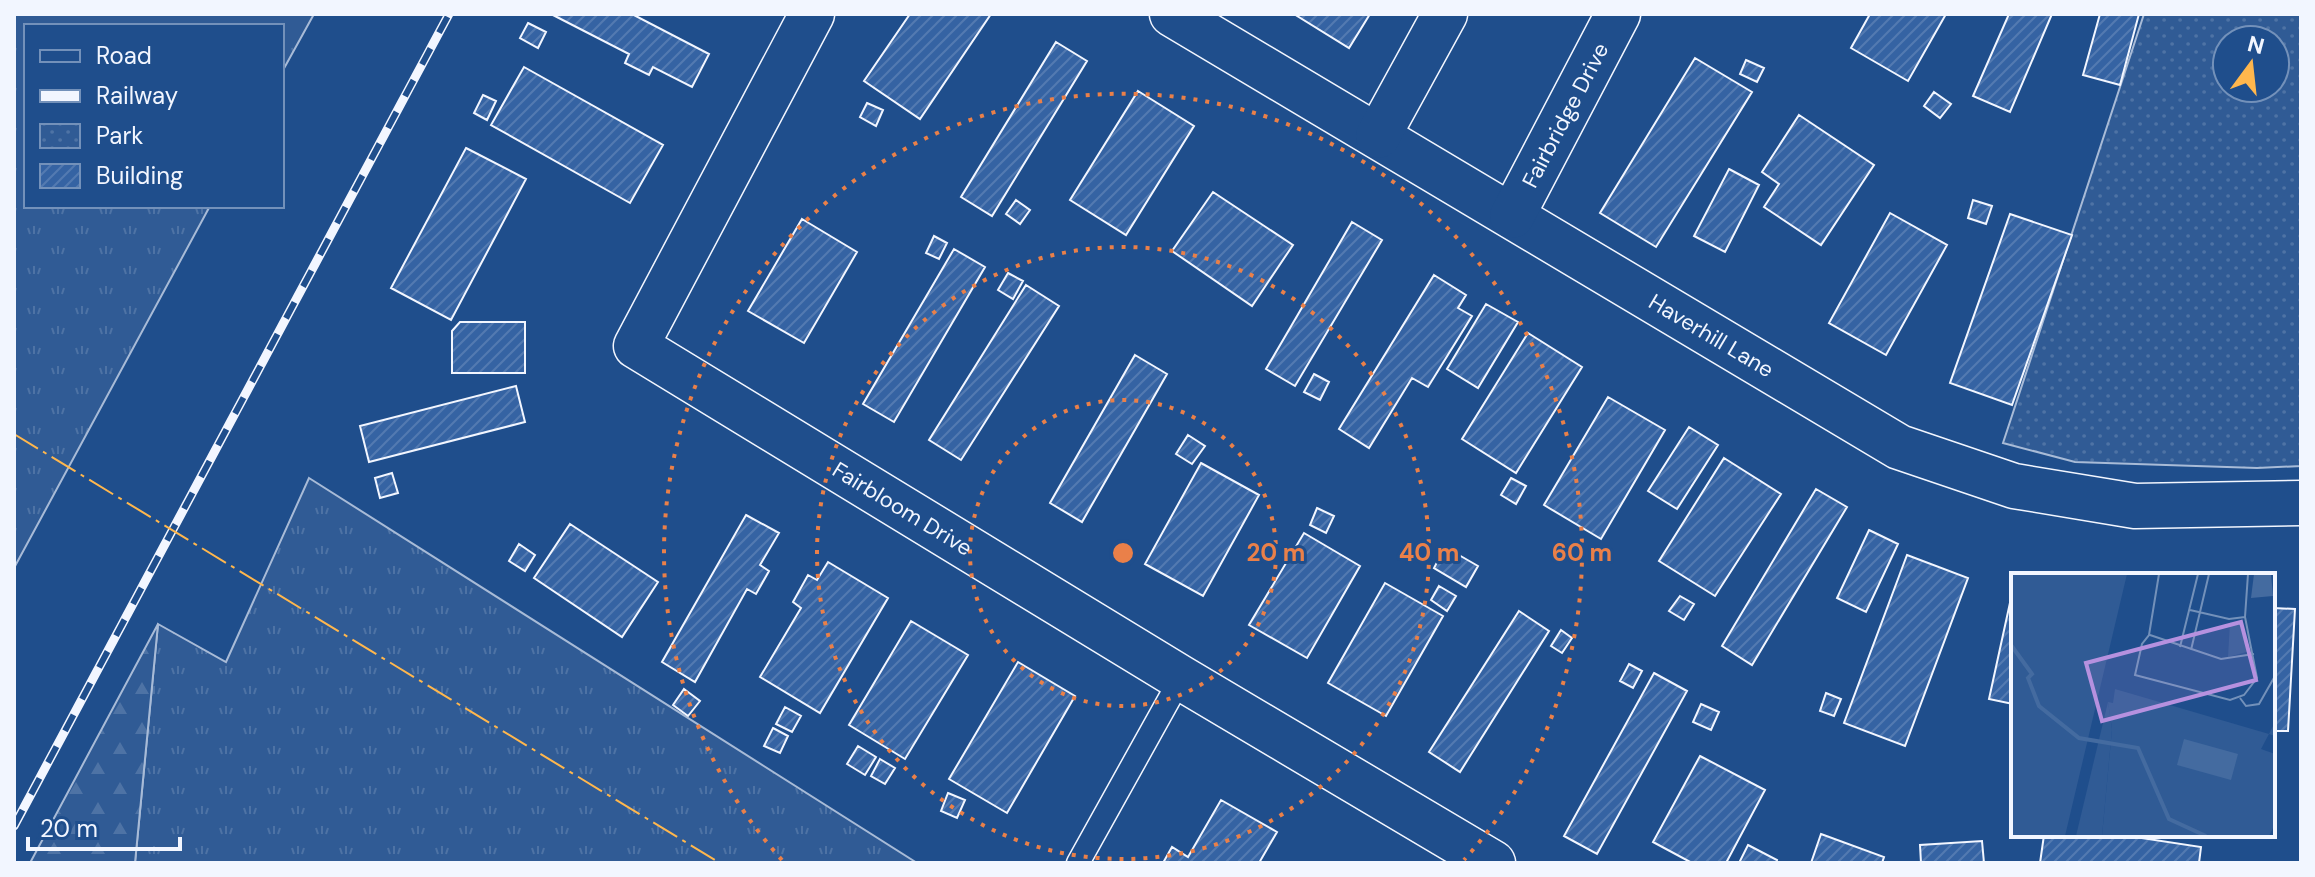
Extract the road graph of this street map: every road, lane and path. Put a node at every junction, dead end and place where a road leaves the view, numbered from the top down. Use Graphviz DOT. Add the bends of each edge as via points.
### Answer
graph roads {
  1 [pos="812,14"];
  2 [pos="1172,14"];
  3 [pos="1445,14"];
  4 [pos="1618,14"];
  5 [pos="1378,136"];
  6 [pos="1512,216"];
  7 [pos="2301,503"];
  8 [pos="1181,678"];
  9 [pos="1078,863"];
  10 [pos="1493,863"];
  1 -- 8 [label="street, Fairbloom Drive" via="636,346"];
  2 -- 5 [label="street, Haverhill Lane"];
  3 -- 5 [label="street"];
  4 -- 6 [label="street, Fairbridge Drive"];
  5 -- 6 [label="street, Haverhill Lane"];
  6 -- 7 [label="street, Haverhill Lane" via="1899,447 2014,486 2135,506"];
  8 -- 9 [label="lane"];
  8 -- 10 [label="street, Fairbloom Drive"];
}
